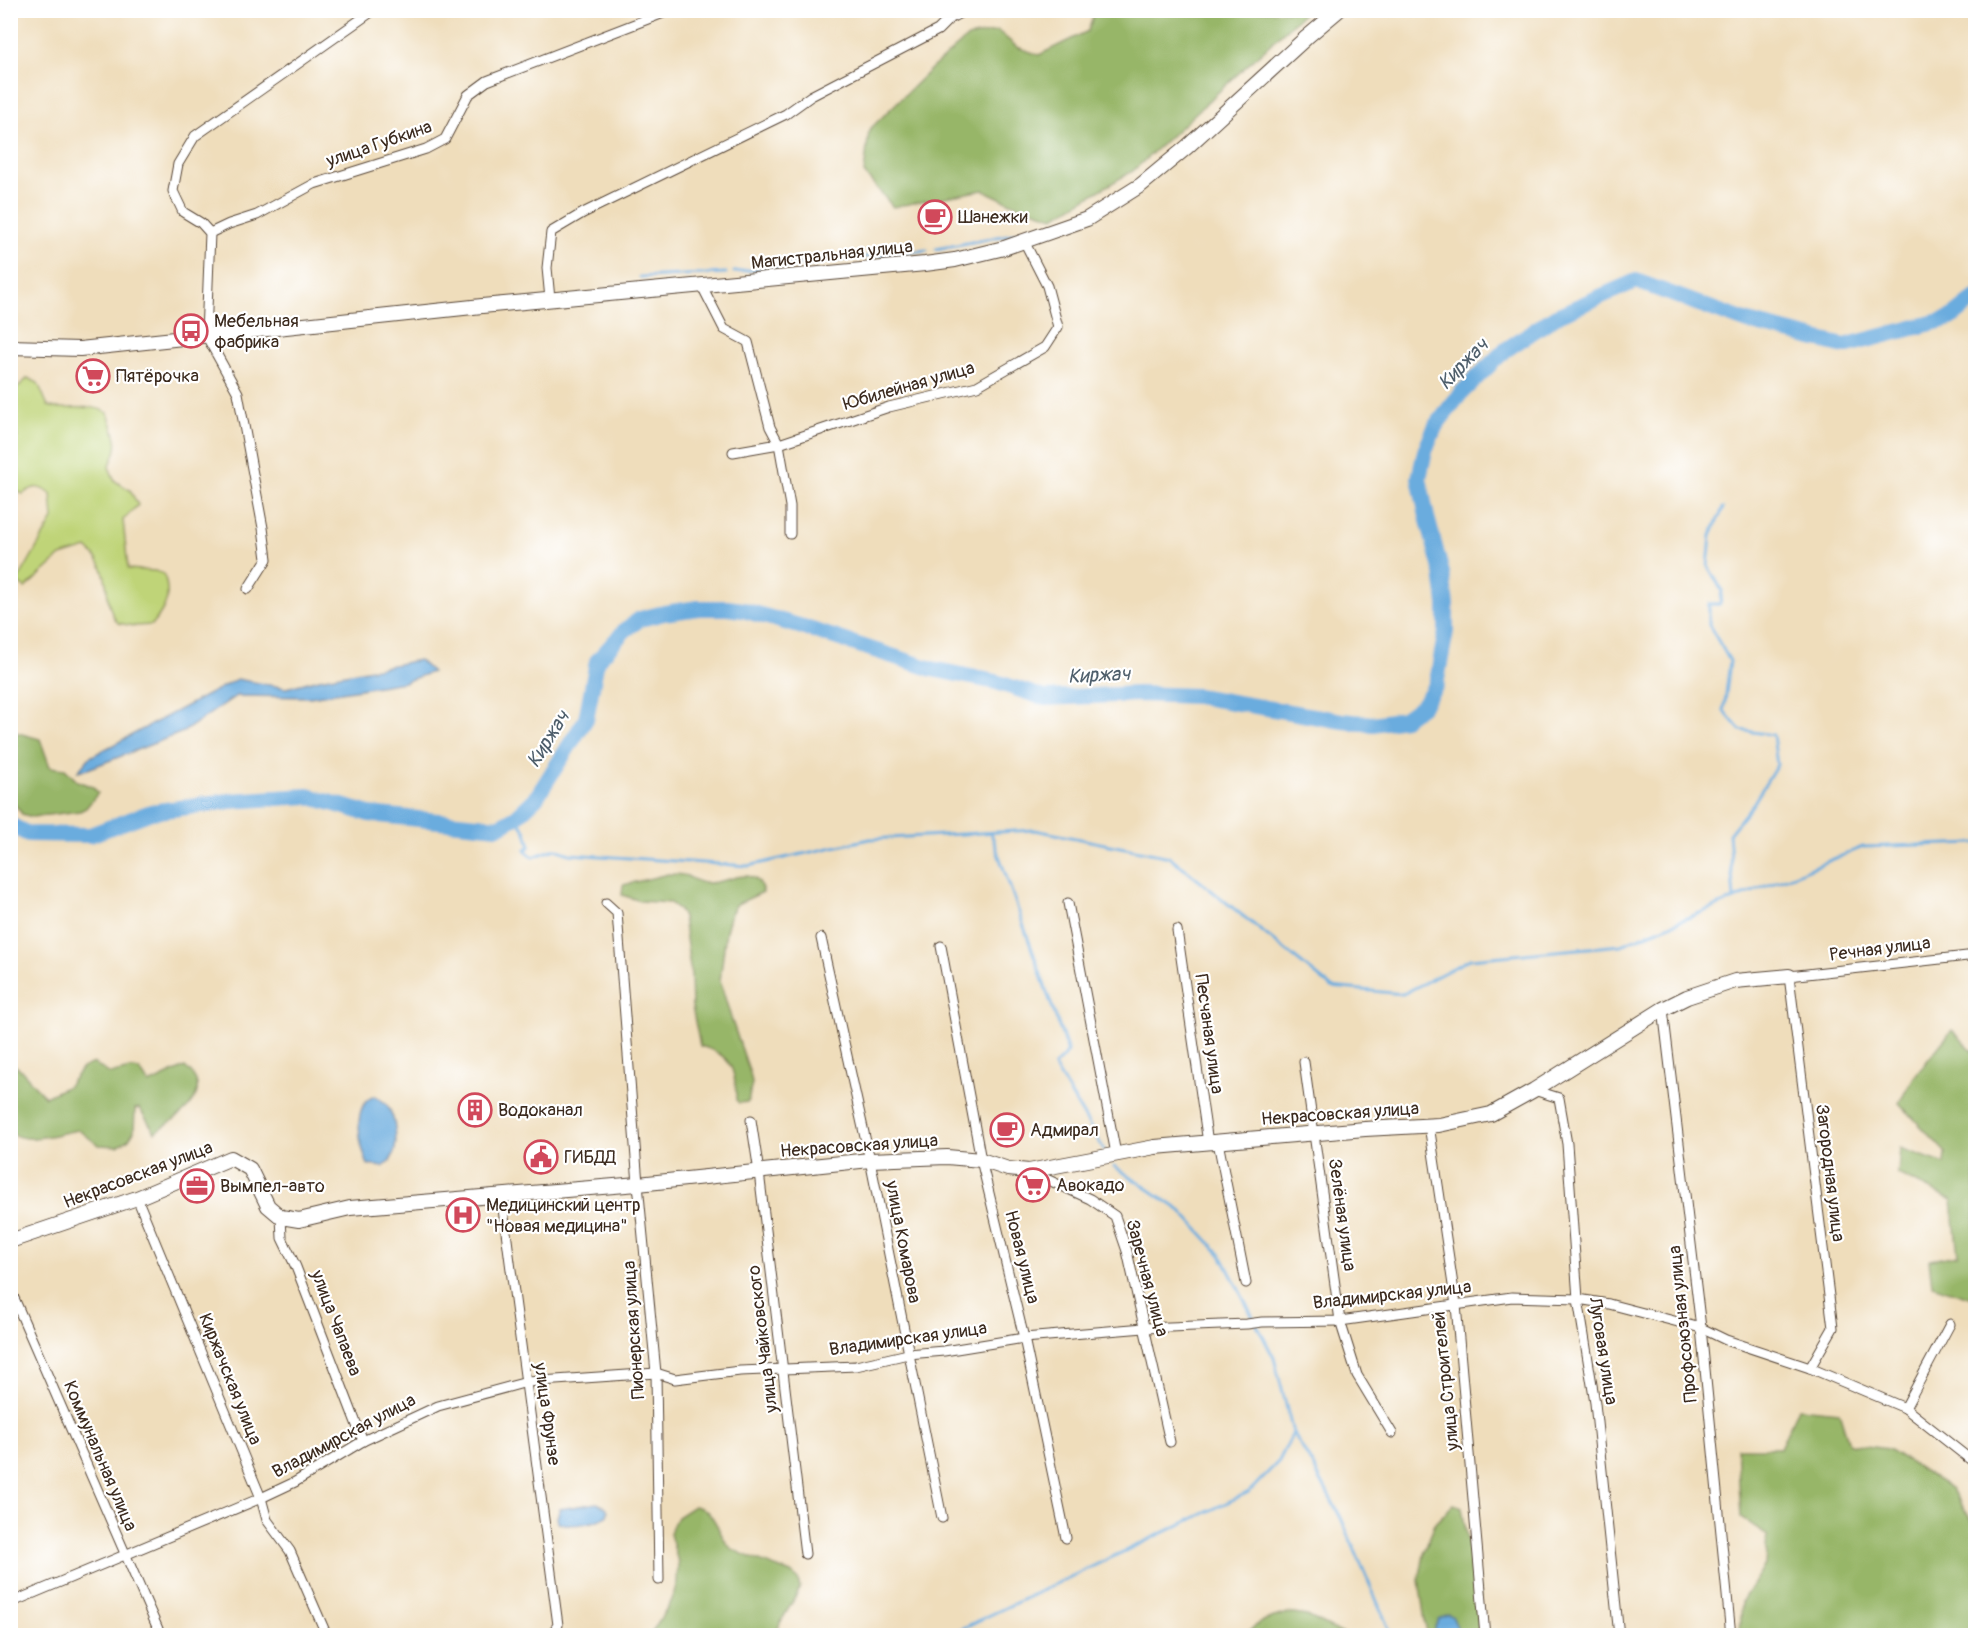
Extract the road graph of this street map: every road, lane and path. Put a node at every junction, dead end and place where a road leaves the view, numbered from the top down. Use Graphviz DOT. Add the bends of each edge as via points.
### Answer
graph roads {
  1 [pos="374,10"];
  2 [pos="671,10"];
  3 [pos="966,10"];
  4 [pos="1339,10"];
  5 [pos="210,233"];
  6 [pos="1024,241"];
  7 [pos="702,286"];
  8 [pos="550,299"];
  9 [pos="206,336"];
  10 [pos="10,347"];
  11 [pos="779,444"];
  12 [pos="733,452"];
  13 [pos="790,534"];
  14 [pos="248,589"];
  15 [pos="606,903"];
  16 [pos="1068,903"];
  17 [pos="1177,930"];
  18 [pos="821,938"];
  19 [pos="941,946"];
  20 [pos="1976,955"];
  21 [pos="1789,976"];
  22 [pos="1663,1009"];
  23 [pos="1304,1062"];
  24 [pos="1534,1090"];
  25 [pos="752,1120"];
  26 [pos="1429,1125"];
  27 [pos="1315,1133"];
  28 [pos="1213,1143"];
  29 [pos="1116,1154"];
  30 [pos="870,1160"];
  31 [pos="981,1160"];
  32 [pos="1029,1171"];
  33 [pos="759,1172"];
  34 [pos="638,1184"];
  35 [pos="501,1194"];
  36 [pos="137,1198"];
  37 [pos="281,1217"];
  38 [pos="10,1241"];
  39 [pos="1246,1283"];
  40 [pos="10,1289"];
  41 [pos="1578,1299"];
  42 [pos="1456,1305"];
  43 [pos="1340,1321"];
  44 [pos="1950,1324"];
  45 [pos="1144,1328"];
  46 [pos="1701,1328"];
  47 [pos="1024,1338"];
  48 [pos="908,1354"];
  49 [pos="1810,1368"];
  50 [pos="783,1371"];
  51 [pos="656,1373"];
  52 [pos="527,1382"];
  53 [pos="1905,1408"];
  54 [pos="1392,1433"];
  55 [pos="363,1441"];
  56 [pos="1170,1442"];
  57 [pos="1976,1464"];
  58 [pos="261,1498"];
  59 [pos="942,1518"];
  60 [pos="1066,1538"];
  61 [pos="125,1554"];
  62 [pos="806,1554"];
  63 [pos="659,1580"];
  64 [pos="10,1603"];
  65 [pos="160,1635"];
  66 [pos="327,1635"];
  67 [pos="550,1635"];
  68 [pos="1485,1635"];
  69 [pos="1619,1635"];
  70 [pos="1731,1635"];
  1 -- 5 [label="street" via="195,136 178,164 172,191 183,212"];
  2 -- 5 [label="street, улица Губкина" via="487,81 468,95 445,139 426,149 314,184 257,215"];
  3 -- 8 [label="street" via="938,30 811,96 786,114 551,232 547,268"];
  4 -- 6 [label="street, Магистральная улица" via="1141,185 1087,219"];
  5 -- 9 [label="street"];
  6 -- 7 [label="street, Магистральная улица" via="955,260"];
  6 -- 11 [label="street, Юбилейная улица" via="1047,286 1058,327 1045,347 977,386 889,407"];
  7 -- 8 [label="street, Магистральная улица"];
  7 -- 11 [label="street" via="724,329 748,342 770,427"];
  8 -- 9 [label="street, Магистральная улица"];
  9 -- 10 [label="street, Магистральная улица" via="80,349"];
  9 -- 14 [label="street" via="238,393 263,528 267,559"];
  11 -- 12 [label="street, Юбилейная улица"];
  11 -- 13 [label="street" via="790,506"];
  15 -- 34 [label="street, Пионерская улица" via="617,914"];
  16 -- 29 [label="street"];
  17 -- 28 [label="street, Песчаная улица"];
  18 -- 30 [label="street, улица Комарова"];
  19 -- 31 [label="street, Новая улица"];
  20 -- 21 [label="street, Речная улица"];
  21 -- 22 [label="street, Некрасовская улица" via="1735,981"];
  21 -- 49 [label="street, Загородная улица" via="1833,1328"];
  22 -- 24 [label="street, Некрасовская улица"];
  22 -- 46 [label="street, Профсоюзная улица"];
  23 -- 27 [label="street, Зелёная улица"];
  24 -- 26 [label="street, Некрасовская улица" via="1491,1114"];
  24 -- 41 [label="street, Луговая улица" via="1559,1098 1567,1144"];
  25 -- 33 [label="street, улица Чайковского"];
  26 -- 27 [label="street, Некрасовская улица"];
  26 -- 42 [label="street, улица Строителей"];
  27 -- 28 [label="street, Некрасовская улица"];
  27 -- 43 [label="street, Зелёная улица"];
  28 -- 29 [label="street, Некрасовская улица"];
  28 -- 39 [label="street, Песчаная улица"];
  29 -- 32 [label="street, Некрасовская улица"];
  30 -- 31 [label="street, Некрасовская улица"];
  30 -- 33 [label="street, Некрасовская улица"];
  30 -- 48 [label="street, улица Комарова"];
  31 -- 32 [label="street, Некрасовская улица"];
  31 -- 47 [label="street, Новая улица"];
  32 -- 45 [label="street, Заречная улица" via="1090,1199 1115,1216"];
  33 -- 34 [label="street, Некрасовская улица"];
  33 -- 50 [label="street, улица Чайковского"];
  34 -- 35 [label="street, Некрасовская улица"];
  34 -- 51 [label="street, Пионерская улица"];
  35 -- 37 [label="street, Некрасовская улица" via="350,1208 299,1220"];
  35 -- 52 [label="street, улица Фрунзе"];
  36 -- 37 [label="street, Некрасовская улица" via="231,1158 250,1169 268,1206"];
  36 -- 38 [label="street, Некрасовская улица"];
  36 -- 58 [label="street, Киржачская улица"];
  37 -- 55 [label="street, улица Чапаева" via="282,1238"];
  40 -- 61 [label="street, Коммунальная улица"];
  41 -- 42 [label="street, Владимирская улица" via="1512,1297"];
  41 -- 46 [label="street, Владимирская улица"];
  41 -- 69 [label="street, Луговая улица" via="1595,1403"];
  42 -- 43 [label="street, Владимирская улица"];
  42 -- 68 [label="street, улица Строителей"];
  43 -- 45 [label="street, Владимирская улица"];
  43 -- 54 [label="street, Зелёная улица" via="1357,1375"];
  44 -- 53 [label="street"];
  45 -- 47 [label="street, Владимирская улица"];
  45 -- 56 [label="street, Заречная улица"];
  46 -- 49 [label="street, Владимирская улица"];
  46 -- 70 [label="street, Профсоюзная улица"];
  47 -- 48 [label="street, Владимирская улица"];
  47 -- 60 [label="street, Новая улица"];
  48 -- 50 [label="street, Владимирская улица" via="856,1366"];
  48 -- 59 [label="street, улица Комарова"];
  49 -- 53 [label="street, Владимирская улица"];
  50 -- 51 [label="street, Владимирская улица" via="740,1371 675,1379"];
  50 -- 62 [label="street, улица Чайковского"];
  51 -- 52 [label="street, Владимирская улица"];
  51 -- 63 [label="street, Пионерская улица"];
  52 -- 55 [label="street, Владимирская улица" via="438,1407"];
  52 -- 67 [label="street, улица Фрунзе" via="558,1625"];
  53 -- 57 [label="street, Владимирская улица"];
  55 -- 58 [label="street, Владимирская улица"];
  58 -- 61 [label="street, Владимирская улица"];
  58 -- 66 [label="street, Киржачская улица" via="267,1520 290,1551"];
  61 -- 64 [label="street, Владимирская улица"];
  61 -- 65 [label="street, Коммунальная улица"];
}
